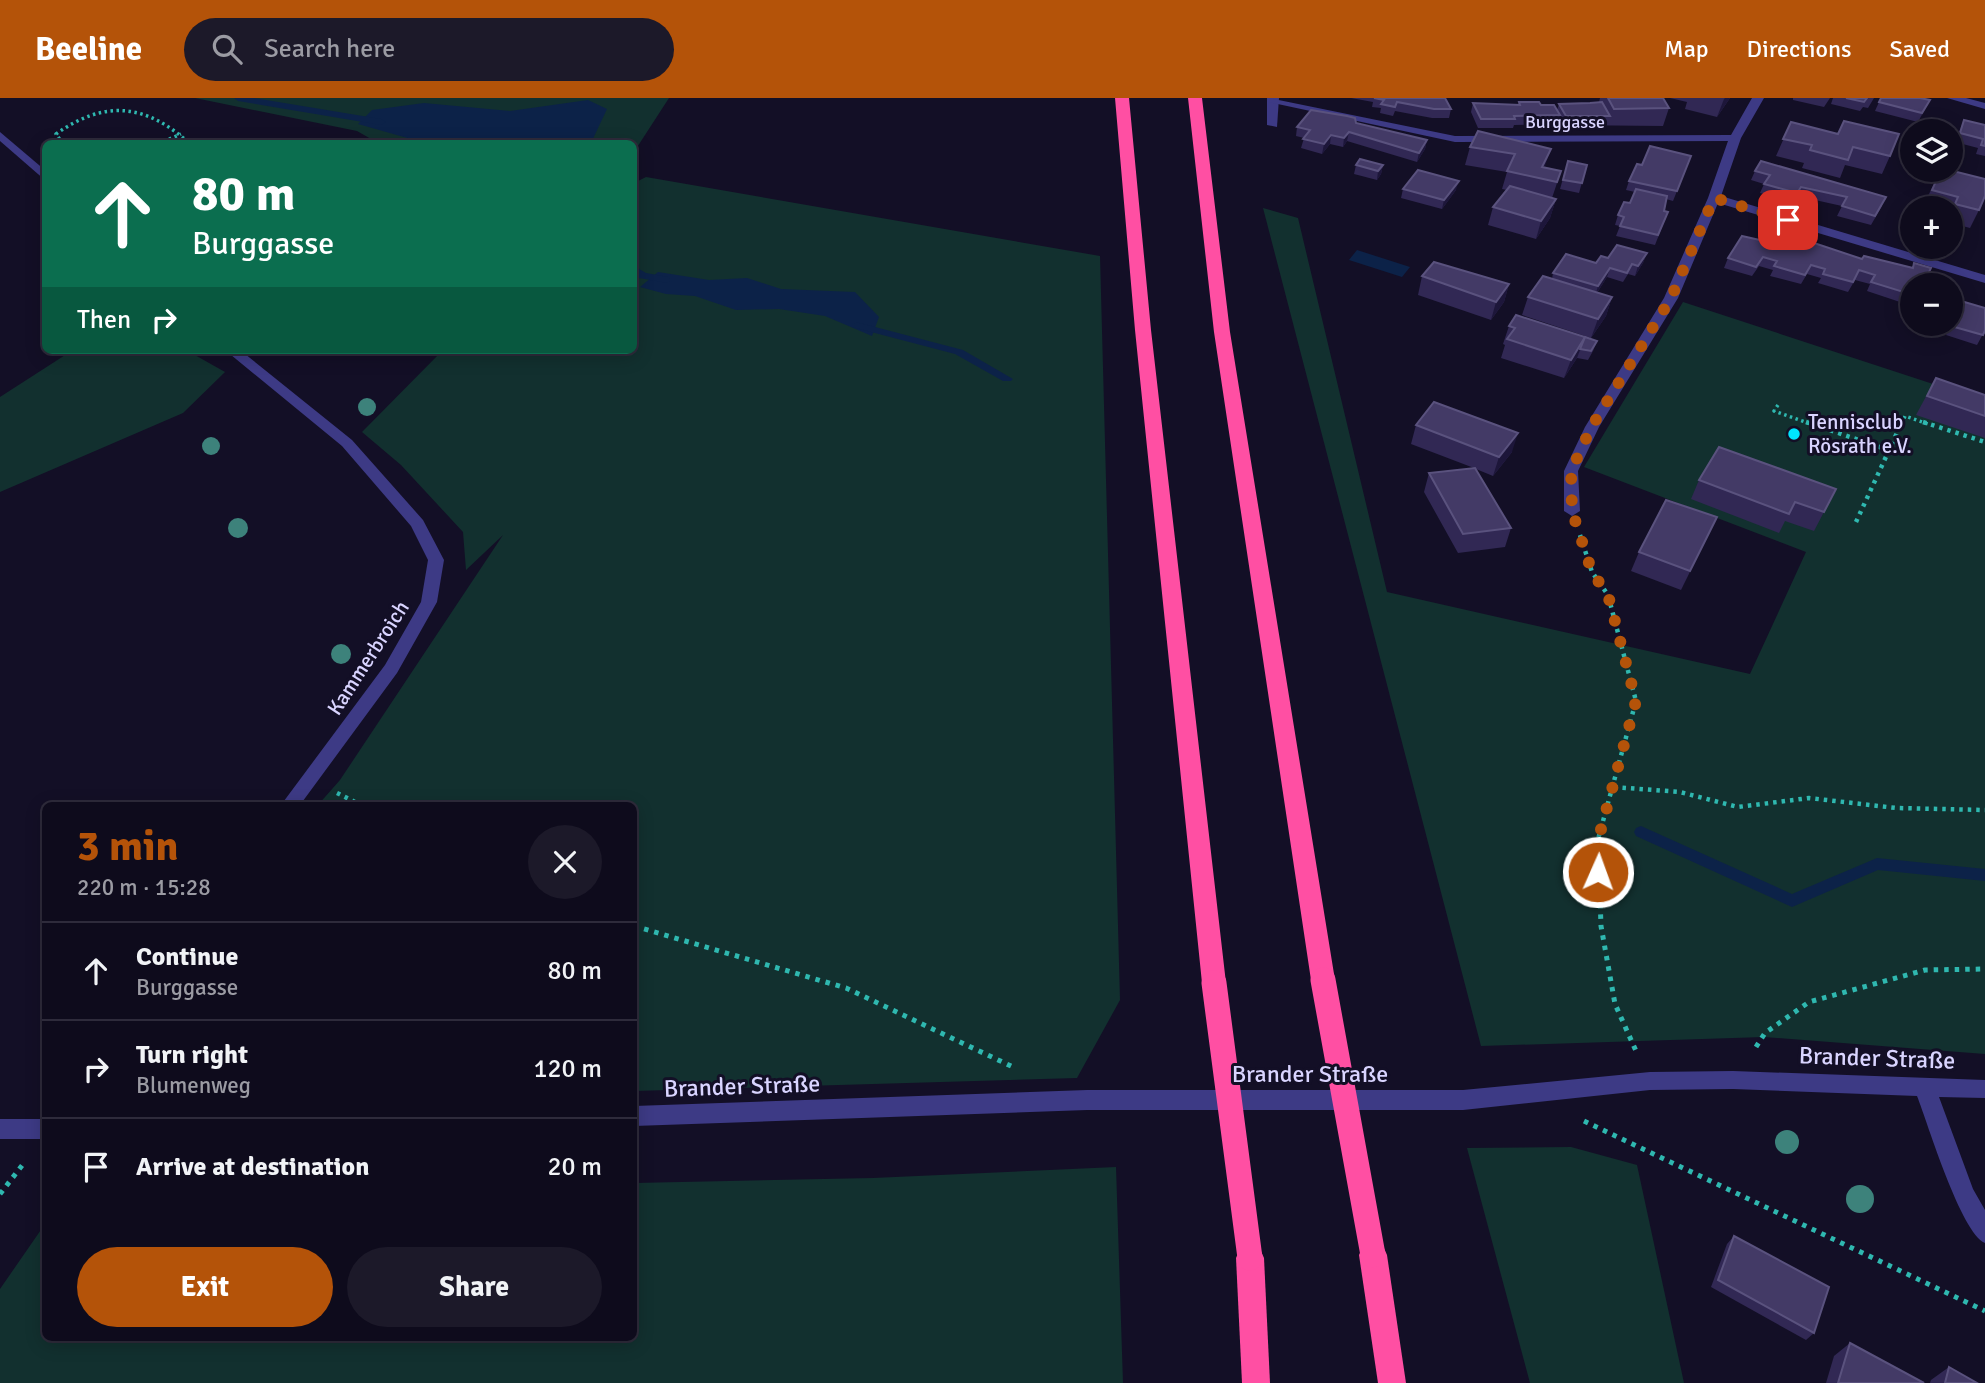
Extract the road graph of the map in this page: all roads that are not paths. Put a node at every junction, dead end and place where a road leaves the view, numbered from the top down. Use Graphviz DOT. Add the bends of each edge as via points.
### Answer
graph roads {
  1 [pos="1122,98"];
  2 [pos="1195,98"];
  3 [pos="1758,98"];
  4 [pos="1953,98"];
  5 [pos="1273,99"];
  6 [pos="1985,106"];
  7 [pos="1273,125"];
  8 [pos="0,135"];
  9 [pos="1735,138"];
  10 [pos="42,174"];
  11 [pos="1714,198"];
  12 [pos="1985,279"];
  13 [pos="237,354"];
  14 [pos="1572,511"];
  15 [pos="292,802"];
  16 [pos="1924,1086"];
  17 [pos="1985,1089"];
  18 [pos="637,1116"];
  19 [pos="0,1129"];
  20 [pos="42,1129"];
  21 [pos="1985,1232"];
  22 [pos="1256,1383"];
  23 [pos="1392,1383"];
  1 -- 22 [label="highway, bridge" via="1144,344 1214,983 1250,1258"];
  2 -- 23 [label="highway, bridge" via="1222,332 1323,980"];
  3 -- 9 [label="street"];
  4 -- 6 [label="street"];
  5 -- 7 [label="street"];
  5 -- 9 [label="street, Burggasse" via="1455,139"];
  8 -- 10 [label="street"];
  9 -- 11 [label="street"];
  11 -- 12 [label="street"];
  11 -- 14 [label="street" via="1671,298 1592,426 1571,471"];
  13 -- 15 [label="street, Kammerbroich" via="346,443 418,524 436,560 429,602 391,669"];
  16 -- 17 [label="street, Brander Straße"];
  16 -- 18 [label="street, Brander Straße" via="1650,1081 1463,1100 1087,1100"];
  16 -- 21 [label="street" via="1964,1194"];
  19 -- 20 [label="street"];
}
